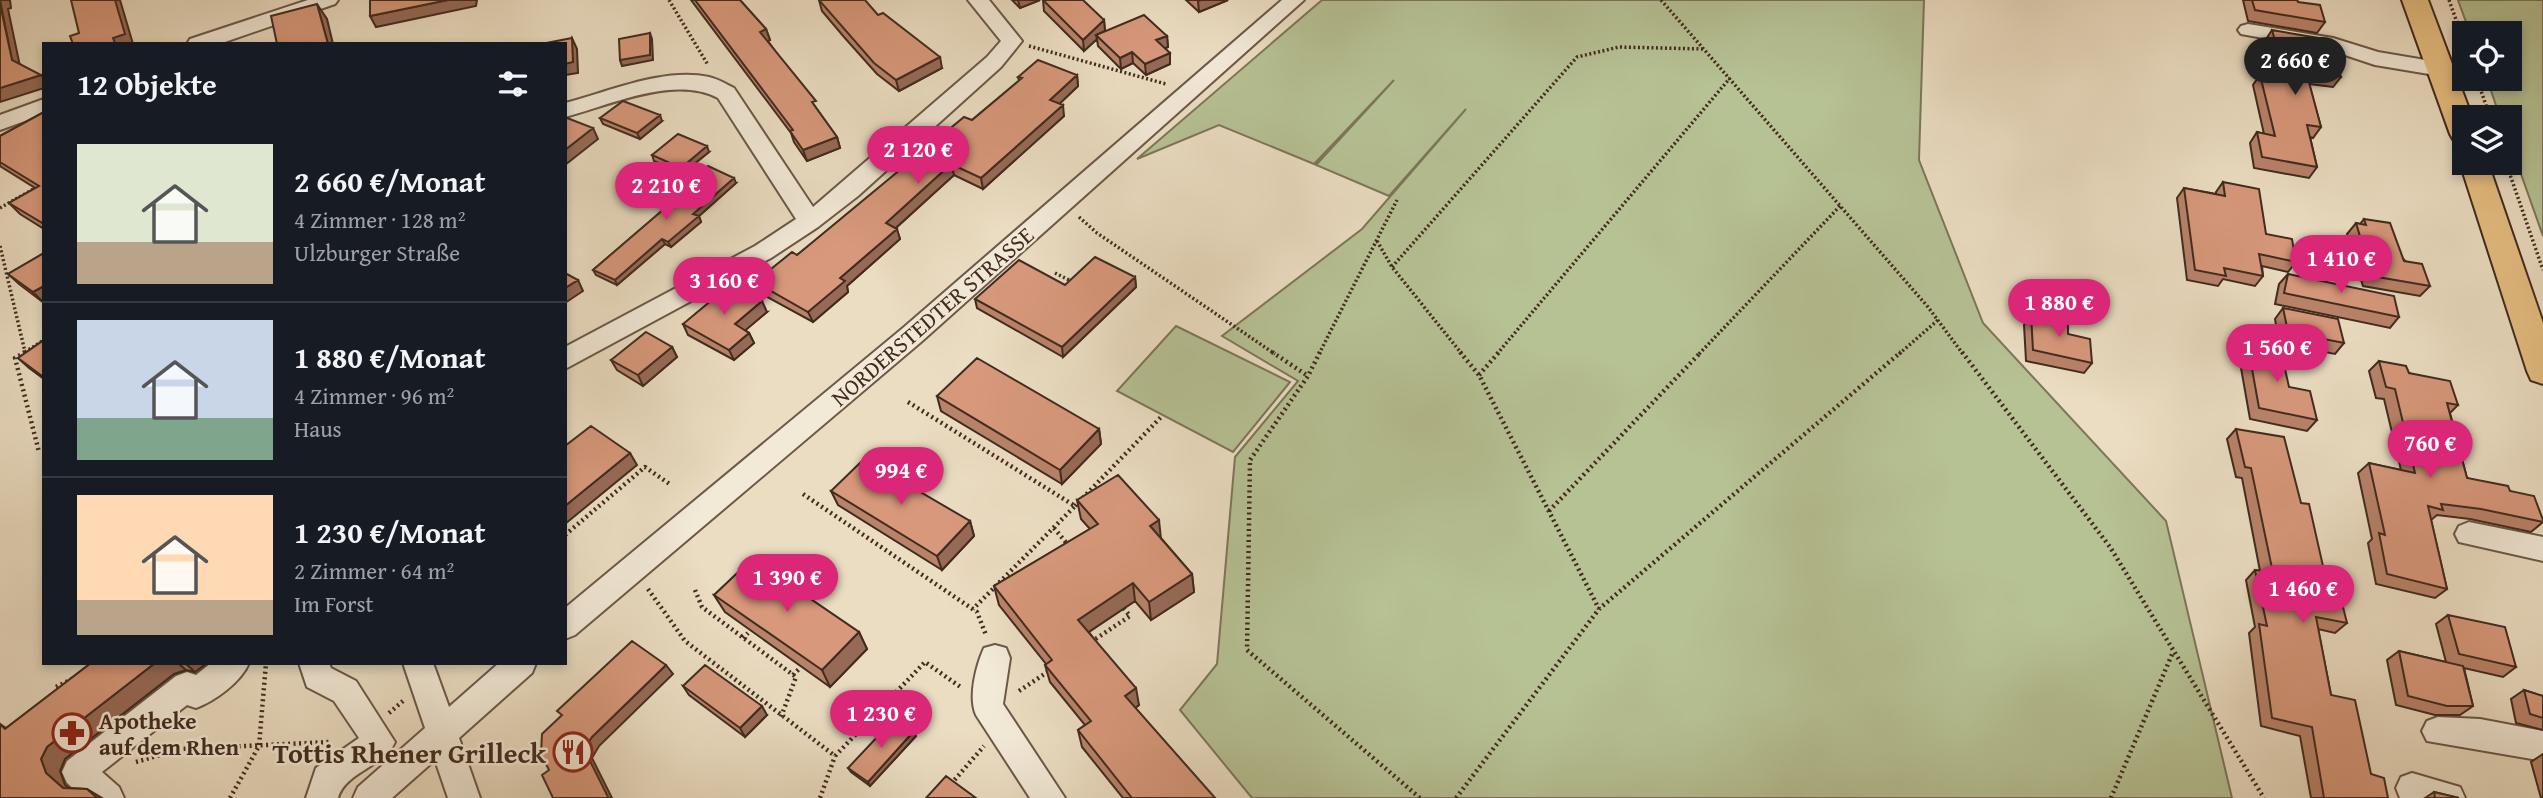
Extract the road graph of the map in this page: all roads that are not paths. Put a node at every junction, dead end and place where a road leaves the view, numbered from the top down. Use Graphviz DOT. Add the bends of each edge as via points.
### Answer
graph roads {
  1 [pos="328,0"];
  2 [pos="978,0"];
  3 [pos="2415,0"];
  4 [pos="1288,1"];
  5 [pos="2248,30"];
  6 [pos="203,41"];
  7 [pos="2441,69"];
  8 [pos="2454,105"];
  9 [pos="42,107"];
  10 [pos="567,109"];
  11 [pos="0,123"];
  12 [pos="2478,175"];
  13 [pos="810,221"];
  14 [pos="567,358"];
  15 [pos="2543,371"];
  16 [pos="2469,534"];
  17 [pos="2543,549"];
  18 [pos="634,569"];
  19 [pos="567,624"];
  20 [pos="995,658"];
  21 [pos="232,665"];
  22 [pos="315,665"];
  23 [pos="419,665"];
  24 [pos="519,665"];
  25 [pos="442,731"];
  26 [pos="2438,731"];
  27 [pos="2543,746"];
  28 [pos="2412,788"];
  29 [pos="108,798"];
  30 [pos="322,798"];
  31 [pos="369,798"];
  32 [pos="464,798"];
  33 [pos="1049,798"];
  34 [pos="2449,798"];
  1 -- 6 [label="street"];
  2 -- 13 [label="street" via="1012,41 947,105"];
  3 -- 7 [label="main road"];
  4 -- 18 [label="street, NORDERSTEDTER STRASSE" via="912,335"];
  5 -- 7 [label="street"];
  7 -- 8 [label="main road"];
  9 -- 11 [label="street"];
  10 -- 13 [label="street" via="677,83 706,83 726,93"];
  12 -- 15 [label="main road"];
  13 -- 14 [label="street" via="751,259"];
  16 -- 17 [label="street"];
  18 -- 19 [label="street, NORDERSTEDTER STRASSE"];
  20 -- 33 [label="street" via="992,715"];
  21 -- 29 [label="street" via="196,694 187,686 78,772"];
  22 -- 30 [label="street" via="318,677 345,691 379,742 327,779"];
  23 -- 25 [label="street"];
  24 -- 25 [label="street"];
  25 -- 31 [label="street"];
  25 -- 32 [label="street"];
  26 -- 27 [label="street"];
  28 -- 34 [label="street"];
}
